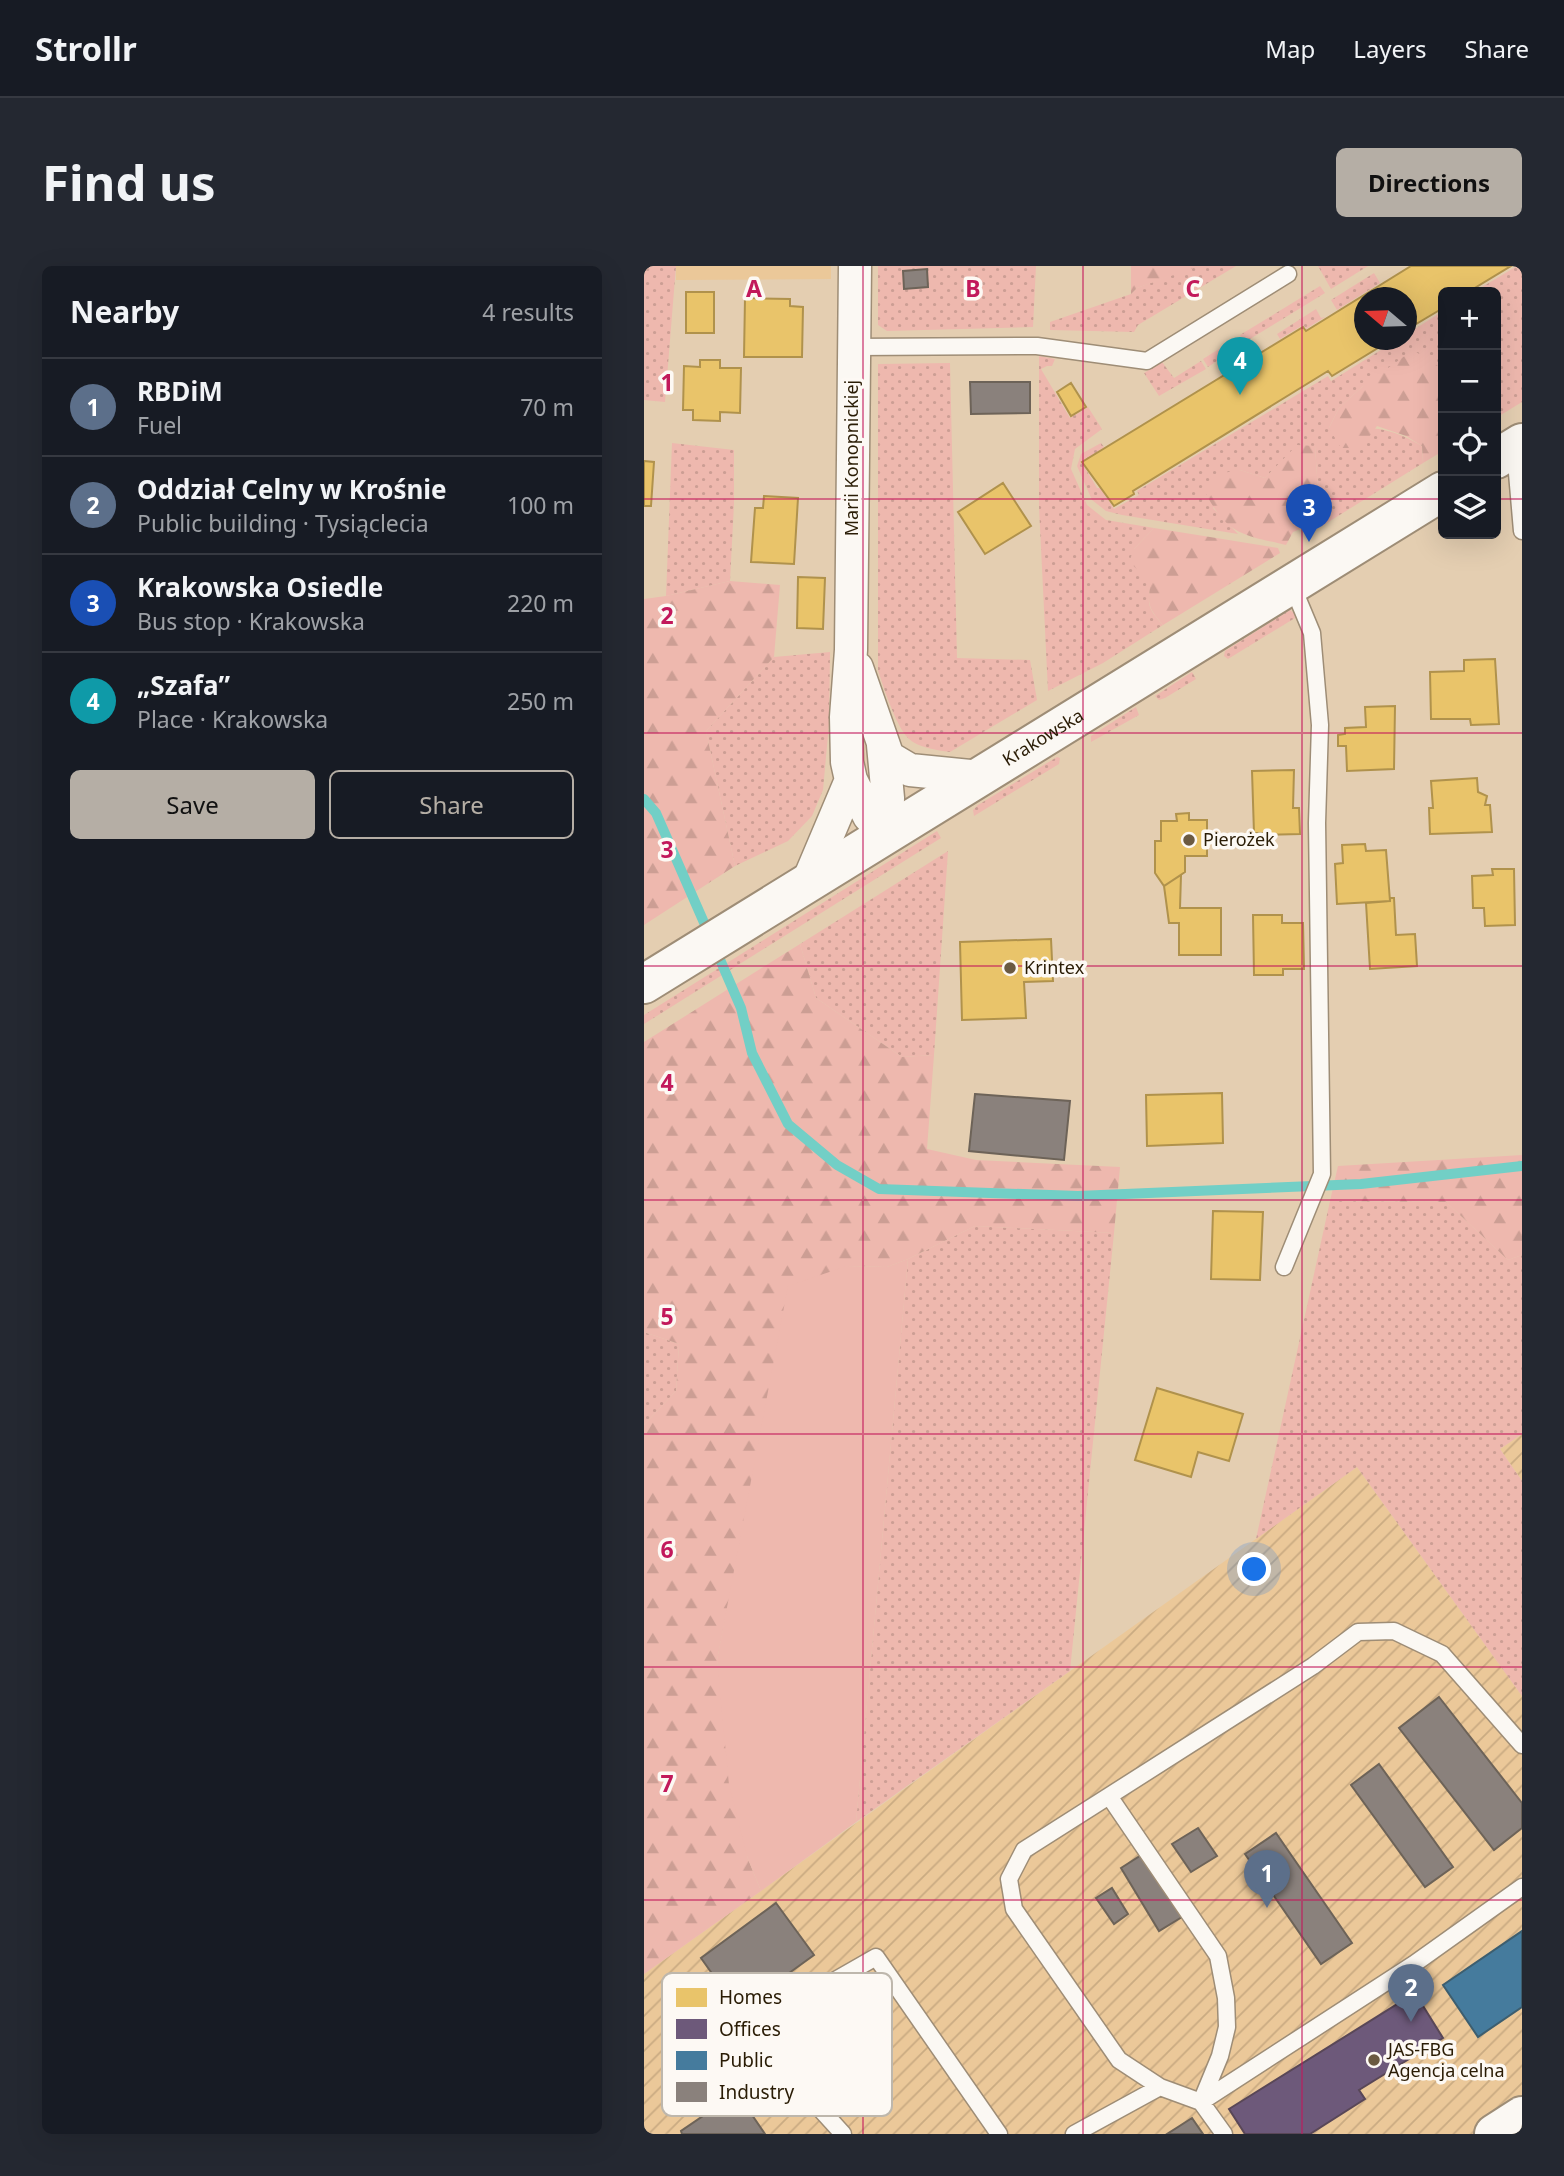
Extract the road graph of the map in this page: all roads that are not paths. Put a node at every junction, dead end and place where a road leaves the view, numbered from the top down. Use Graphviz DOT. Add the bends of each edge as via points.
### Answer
graph roads {
  1 [pos="855,266"];
  2 [pos="1288,274"];
  3 [pos="853,347"];
  4 [pos="1511,450"];
  5 [pos="1438,494"];
  6 [pos="1522,531"];
  7 [pos="1292,585"];
  8 [pos="851,650"];
  9 [pos="883,745"];
  10 [pos="980,777"];
  11 [pos="851,780"];
  12 [pos="887,835"];
  13 [pos="807,884"];
  14 [pos="644,984"];
  15 [pos="1284,1266"];
  16 [pos="1522,1745"];
  17 [pos="1109,1796"];
  18 [pos="1522,1887"];
  19 [pos="848,1973"];
  20 [pos="887,1973"];
  21 [pos="892,1980"];
  22 [pos="1160,2087"];
  23 [pos="1201,2102"];
  24 [pos="827,2116"];
  25 [pos="1522,2116"];
  26 [pos="843,2134"];
  27 [pos="999,2134"];
  28 [pos="1074,2134"];
  29 [pos="1224,2134"];
  30 [pos="1494,2134"];
  1 -- 3 [label="street, Marii Konopnickiej"];
  2 -- 3 [label="lane" via="1147,360 1037,346"];
  3 -- 8 [label="street, Marii Konopnickiej"];
  4 -- 6 [label="lane"];
  5 -- 7 [label="main road, Krakowska"];
  7 -- 10 [label="main road, Krakowska"];
  7 -- 15 [label="lane" via="1312,633 1320,724 1322,1174"];
  8 -- 9 [label="street, Marii Konopnickiej"];
  8 -- 11 [label="street, Marii Konopnickiej" via="846,740"];
  9 -- 10 [label="street, Marii Konopnickiej" via="888,757 910,770"];
  9 -- 12 [label="street, Marii Konopnickiej"];
  10 -- 12 [label="main road, Krakowska"];
  11 -- 12 [label="street, Marii Konopnickiej" via="869,816"];
  11 -- 13 [label="street"];
  12 -- 13 [label="main road, Krakowska"];
  13 -- 14 [label="main road, Krakowska"];
  16 -- 17 [label="lane" via="1442,1654 1394,1631 1358,1632 1313,1666"];
  17 -- 22 [label="lane" via="1024,1850 1009,1879 1014,1909 1119,2060"];
  17 -- 23 [label="lane" via="1218,1956 1227,2027"];
  18 -- 23 [label="lane" via="1414,1964"];
  19 -- 20 [label="lane" via="876,1957"];
  21 -- 27 [label="lane"];
  22 -- 23 [label="lane"];
  22 -- 28 [label="lane"];
  23 -- 29 [label="lane"];
  24 -- 26 [label="lane"];
  25 -- 30 [label="main road"];
}
